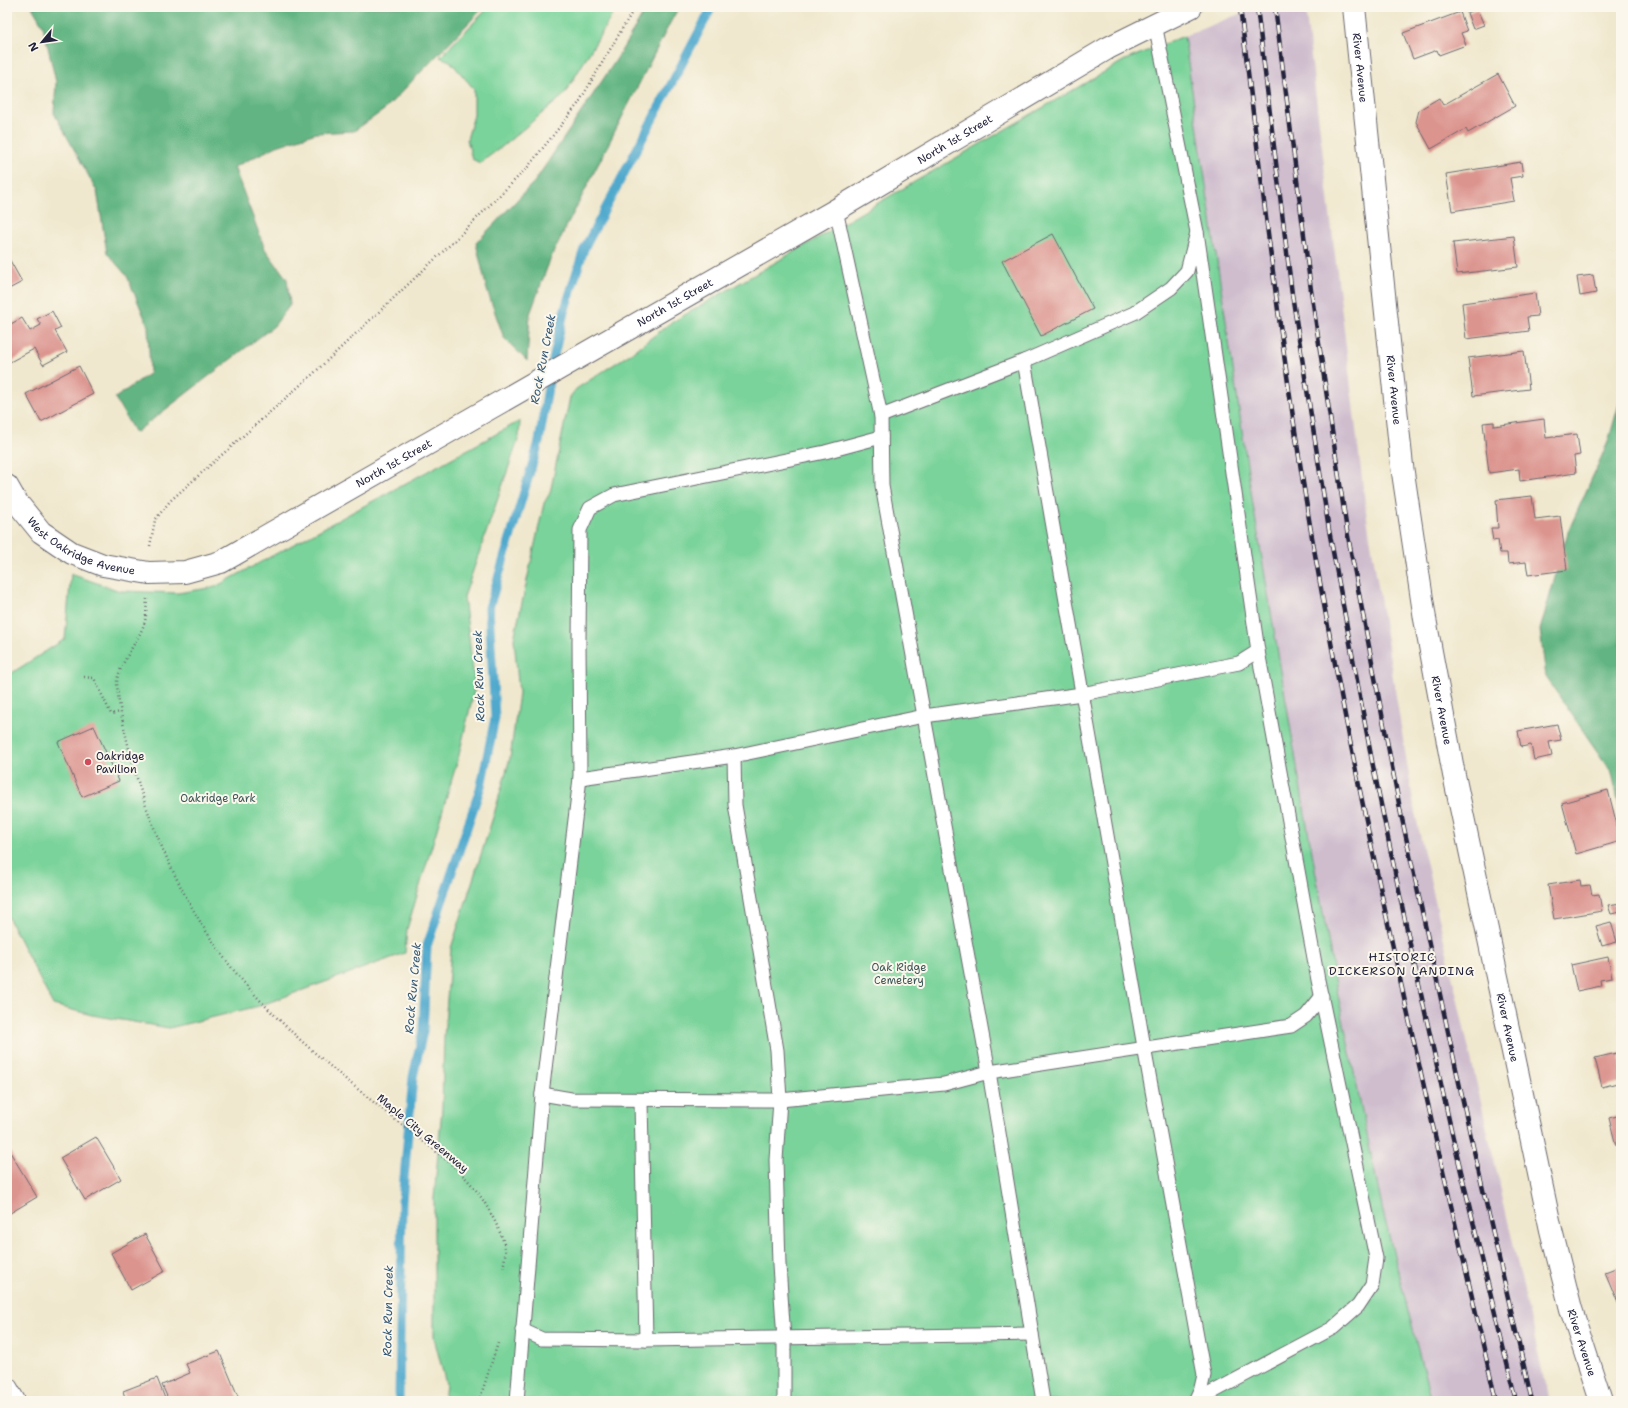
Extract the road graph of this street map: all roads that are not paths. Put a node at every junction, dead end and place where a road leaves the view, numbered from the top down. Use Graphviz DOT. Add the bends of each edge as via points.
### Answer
graph roads {
  1 [pos="1191,7"];
  2 [pos="1354,7"];
  3 [pos="1156,24"];
  4 [pos="836,210"];
  5 [pos="1197,232"];
  6 [pos="1024,361"];
  7 [pos="881,416"];
  8 [pos="881,437"];
  9 [pos="7,486"];
  10 [pos="149,573"];
  11 [pos="1258,651"];
  12 [pos="1082,694"];
  13 [pos="924,716"];
  14 [pos="734,756"];
  15 [pos="580,778"];
  16 [pos="1322,996"];
  17 [pos="1144,1047"];
  18 [pos="989,1072"];
  19 [pos="542,1094"];
  20 [pos="780,1100"];
  21 [pos="640,1101"];
  22 [pos="522,1330"];
  23 [pos="1032,1334"];
  24 [pos="784,1339"];
  25 [pos="646,1340"];
  26 [pos="7,1388"];
  27 [pos="14,1401"];
  28 [pos="517,1401"];
  29 [pos="784,1401"];
  30 [pos="1043,1401"];
  31 [pos="1195,1401"];
  32 [pos="1601,1401"];
  1 -- 3 [label="street, North 1st Street"];
  2 -- 32 [label="street, River Avenue" via="1402,466 1425,619 1454,775 1551,1230 1571,1309"];
  3 -- 4 [label="street, North 1st Street" via="1108,48"];
  3 -- 5 [label="lane"];
  4 -- 7 [label="lane"];
  4 -- 10 [label="street, North 1st Street" via="222,562 185,572"];
  5 -- 6 [label="lane" via="1188,270 1171,288 1134,313"];
  5 -- 11 [label="lane"];
  6 -- 7 [label="lane"];
  6 -- 12 [label="lane"];
  7 -- 8 [label="lane"];
  8 -- 13 [label="lane" via="882,486"];
  8 -- 15 [label="lane" via="825,452 614,495 590,508 580,530"];
  9 -- 10 [label="street, West Oakridge Avenue" via="15,500 42,532 72,553 103,565"];
  11 -- 12 [label="lane" via="1239,662"];
  11 -- 16 [label="lane"];
  12 -- 13 [label="lane"];
  12 -- 17 [label="lane"];
  13 -- 14 [label="lane"];
  13 -- 18 [label="lane"];
  14 -- 15 [label="lane"];
  14 -- 20 [label="lane" via="735,805 777,1050"];
  15 -- 19 [label="lane"];
  16 -- 17 [label="lane" via="1306,1016 1291,1026"];
  16 -- 31 [label="lane" via="1376,1258 1372,1284 1358,1306 1333,1328"];
  17 -- 18 [label="lane"];
  17 -- 31 [label="lane" via="1204,1375"];
  18 -- 20 [label="lane" via="944,1084"];
  18 -- 23 [label="lane"];
  19 -- 21 [label="lane" via="571,1100"];
  19 -- 22 [label="lane"];
  20 -- 21 [label="lane"];
  20 -- 24 [label="lane" via="776,1160"];
  21 -- 25 [label="lane"];
  22 -- 25 [label="lane" via="542,1339"];
  22 -- 28 [label="lane"];
  23 -- 24 [label="lane"];
  23 -- 30 [label="lane"];
  24 -- 25 [label="lane"];
  24 -- 29 [label="lane"];
  26 -- 27 [label="street"];
}
